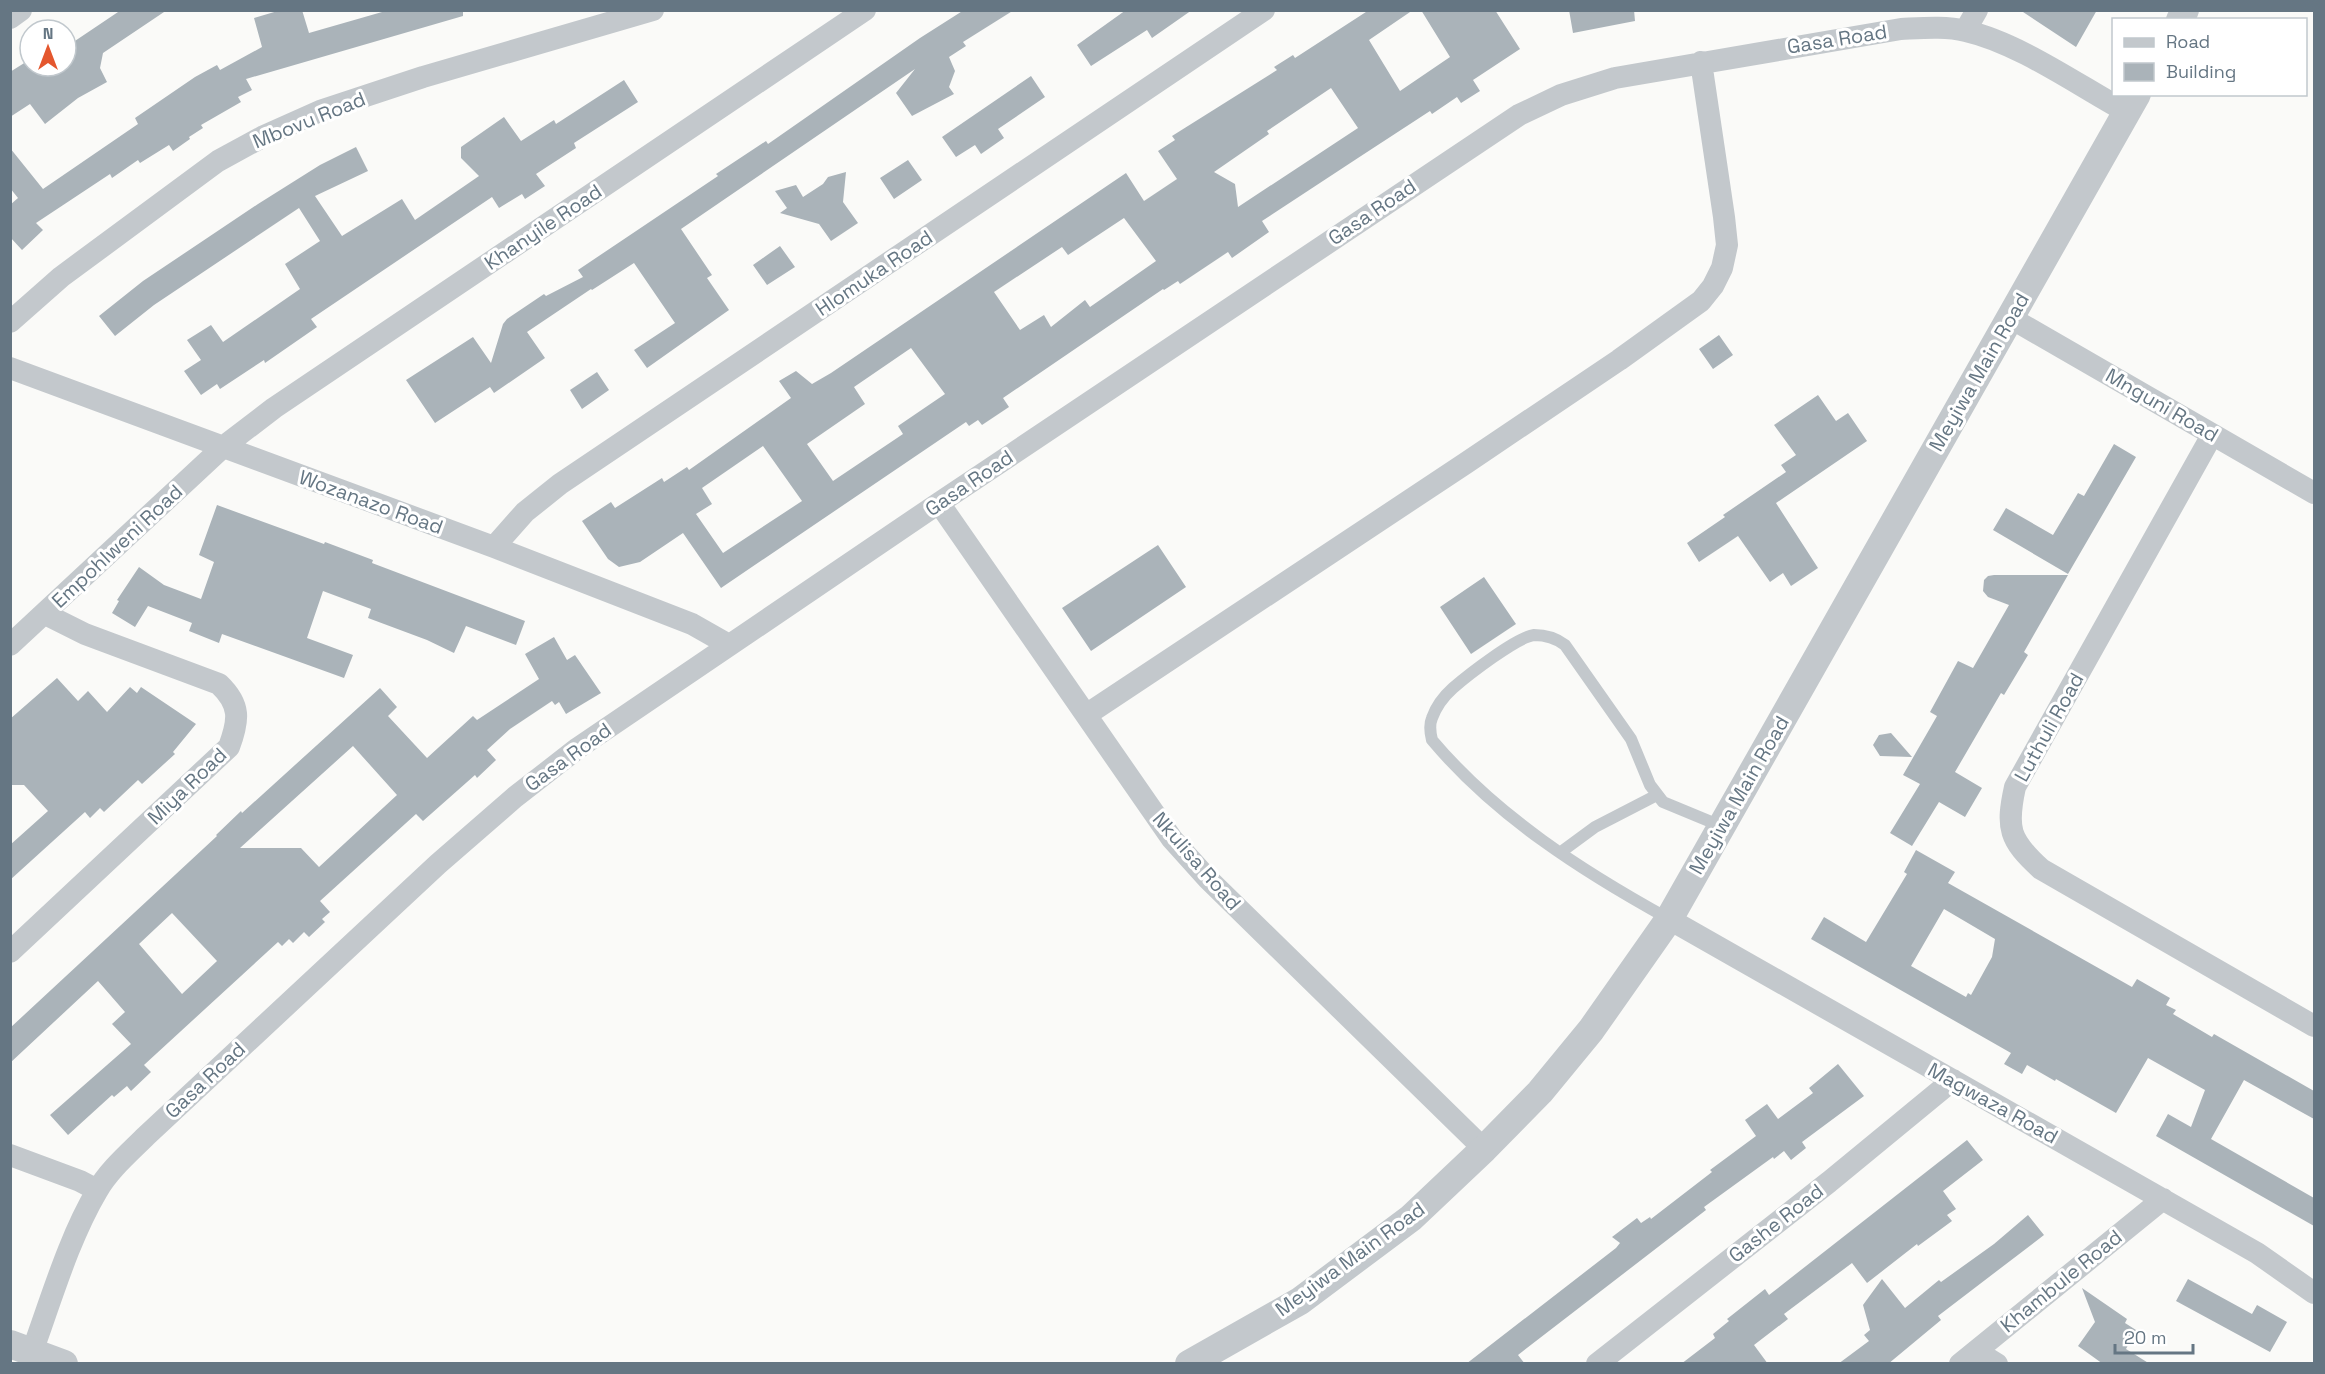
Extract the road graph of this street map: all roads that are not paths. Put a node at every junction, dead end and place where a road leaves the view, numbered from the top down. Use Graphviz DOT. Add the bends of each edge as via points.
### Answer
graph roads {
  1 [pos="21,10"];
  2 [pos="653,10"];
  3 [pos="1264,10"];
  4 [pos="1977,10"];
  5 [pos="856,13"];
  6 [pos="10,18"];
  7 [pos="1965,31"];
  8 [pos="1701,62"];
  9 [pos="2112,95"];
  10 [pos="2115,96"];
  11 [pos="2132,104"];
  12 [pos="2009,317"];
  13 [pos="10,322"];
  14 [pos="10,368"];
  15 [pos="2212,435"];
  16 [pos="222,447"];
  17 [pos="2314,493"];
  18 [pos="939,502"];
  19 [pos="494,548"];
  20 [pos="45,614"];
  21 [pos="10,645"];
  22 [pos="729,645"];
  23 [pos="1086,715"];
  24 [pos="1657,795"];
  25 [pos="1721,826"];
  26 [pos="1561,852"];
  27 [pos="1669,919"];
  28 [pos="10,952"];
  29 [pos="2314,1026"];
  30 [pos="1953,1080"];
  31 [pos="1484,1149"];
  32 [pos="10,1155"];
  33 [pos="98,1190"];
  34 [pos="2163,1199"];
  35 [pos="2314,1293"];
  36 [pos="21,1348"];
  37 [pos="1968,1357"];
  38 [pos="64,1364"];
  39 [pos="1189,1364"];
  40 [pos="1597,1364"];
  41 [pos="1997,1364"];
  1 -- 6 [label="street"];
  2 -- 13 [label="street, Mbovu Road" via="423,77 320,111 264,136 218,161 60,277"];
  3 -- 19 [label="street, Hlomuka Road" via="561,484 525,512"];
  4 -- 7 [label="street"];
  5 -- 16 [label="street, Khanyile Road"];
  7 -- 8 [label="street, Gasa Road" via="1901,29"];
  7 -- 9 [label="street, Gasa Road"];
  8 -- 18 [label="street, Gasa Road" via="1615,78 1561,95 1519,115"];
  8 -- 23 [label="street" via="1727,245 1722,268 1701,301 1619,360"];
  10 -- 11 [label="street, Gasa Road"];
  11 -- 12 [label="street, Meyiwa Main Road"];
  12 -- 15 [label="street, Mnguni Road"];
  12 -- 25 [label="street, Meyiwa Main Road"];
  14 -- 16 [label="street, Wozanazo Road"];
  15 -- 17 [label="street, Mnguni Road"];
  15 -- 29 [label="street, Luthuli Road" via="2015,787 2011,830 2022,852 2041,869"];
  16 -- 19 [label="street, Wozanazo Road"];
  16 -- 20 [label="street, Empohlweni Road"];
  18 -- 22 [label="street, Gasa Road"];
  18 -- 23 [label="street, Nkulisa Road"];
  19 -- 22 [label="street, Wozanazo Road" via="692,624"];
  20 -- 21 [label="street, Empohlweni Road"];
  20 -- 28 [label="street, Miya Road" via="85,634 219,684 230,695 237,726 229,747"];
  22 -- 33 [label="street, Gasa Road" via="578,748 506,804 154,1128"];
  23 -- 31 [label="street, Nkulisa Road" via="1172,839 1208,879"];
  24 -- 25 [label="lane" via="1663,802"];
  24 -- 26 [label="lane" via="1595,827"];
  24 -- 26 [label="lane" via="1630,739 1564,645 1556,639 1535,635 1516,641 1453,688 1430,720 1432,740 1502,811"];
  25 -- 27 [label="street, Meyiwa Main Road"];
  26 -- 27 [label="lane"];
  27 -- 30 [label="street, Magwaza Road"];
  27 -- 31 [label="street, Meyiwa Main Road" via="1591,1030 1540,1092"];
  30 -- 34 [label="street, Magwaza Road"];
  30 -- 40 [label="street, Gashe Road"];
  31 -- 39 [label="street, Meyiwa Main Road" via="1411,1218 1300,1300"];
  32 -- 33 [label="street"];
  33 -- 36 [label="street, Gasa Road"];
  34 -- 35 [label="street, Magwaza Road" via="2258,1253"];
  34 -- 37 [label="street, Khambule Road"];
  36 -- 38 [label="street"];
  37 -- 41 [label="street"];
}
